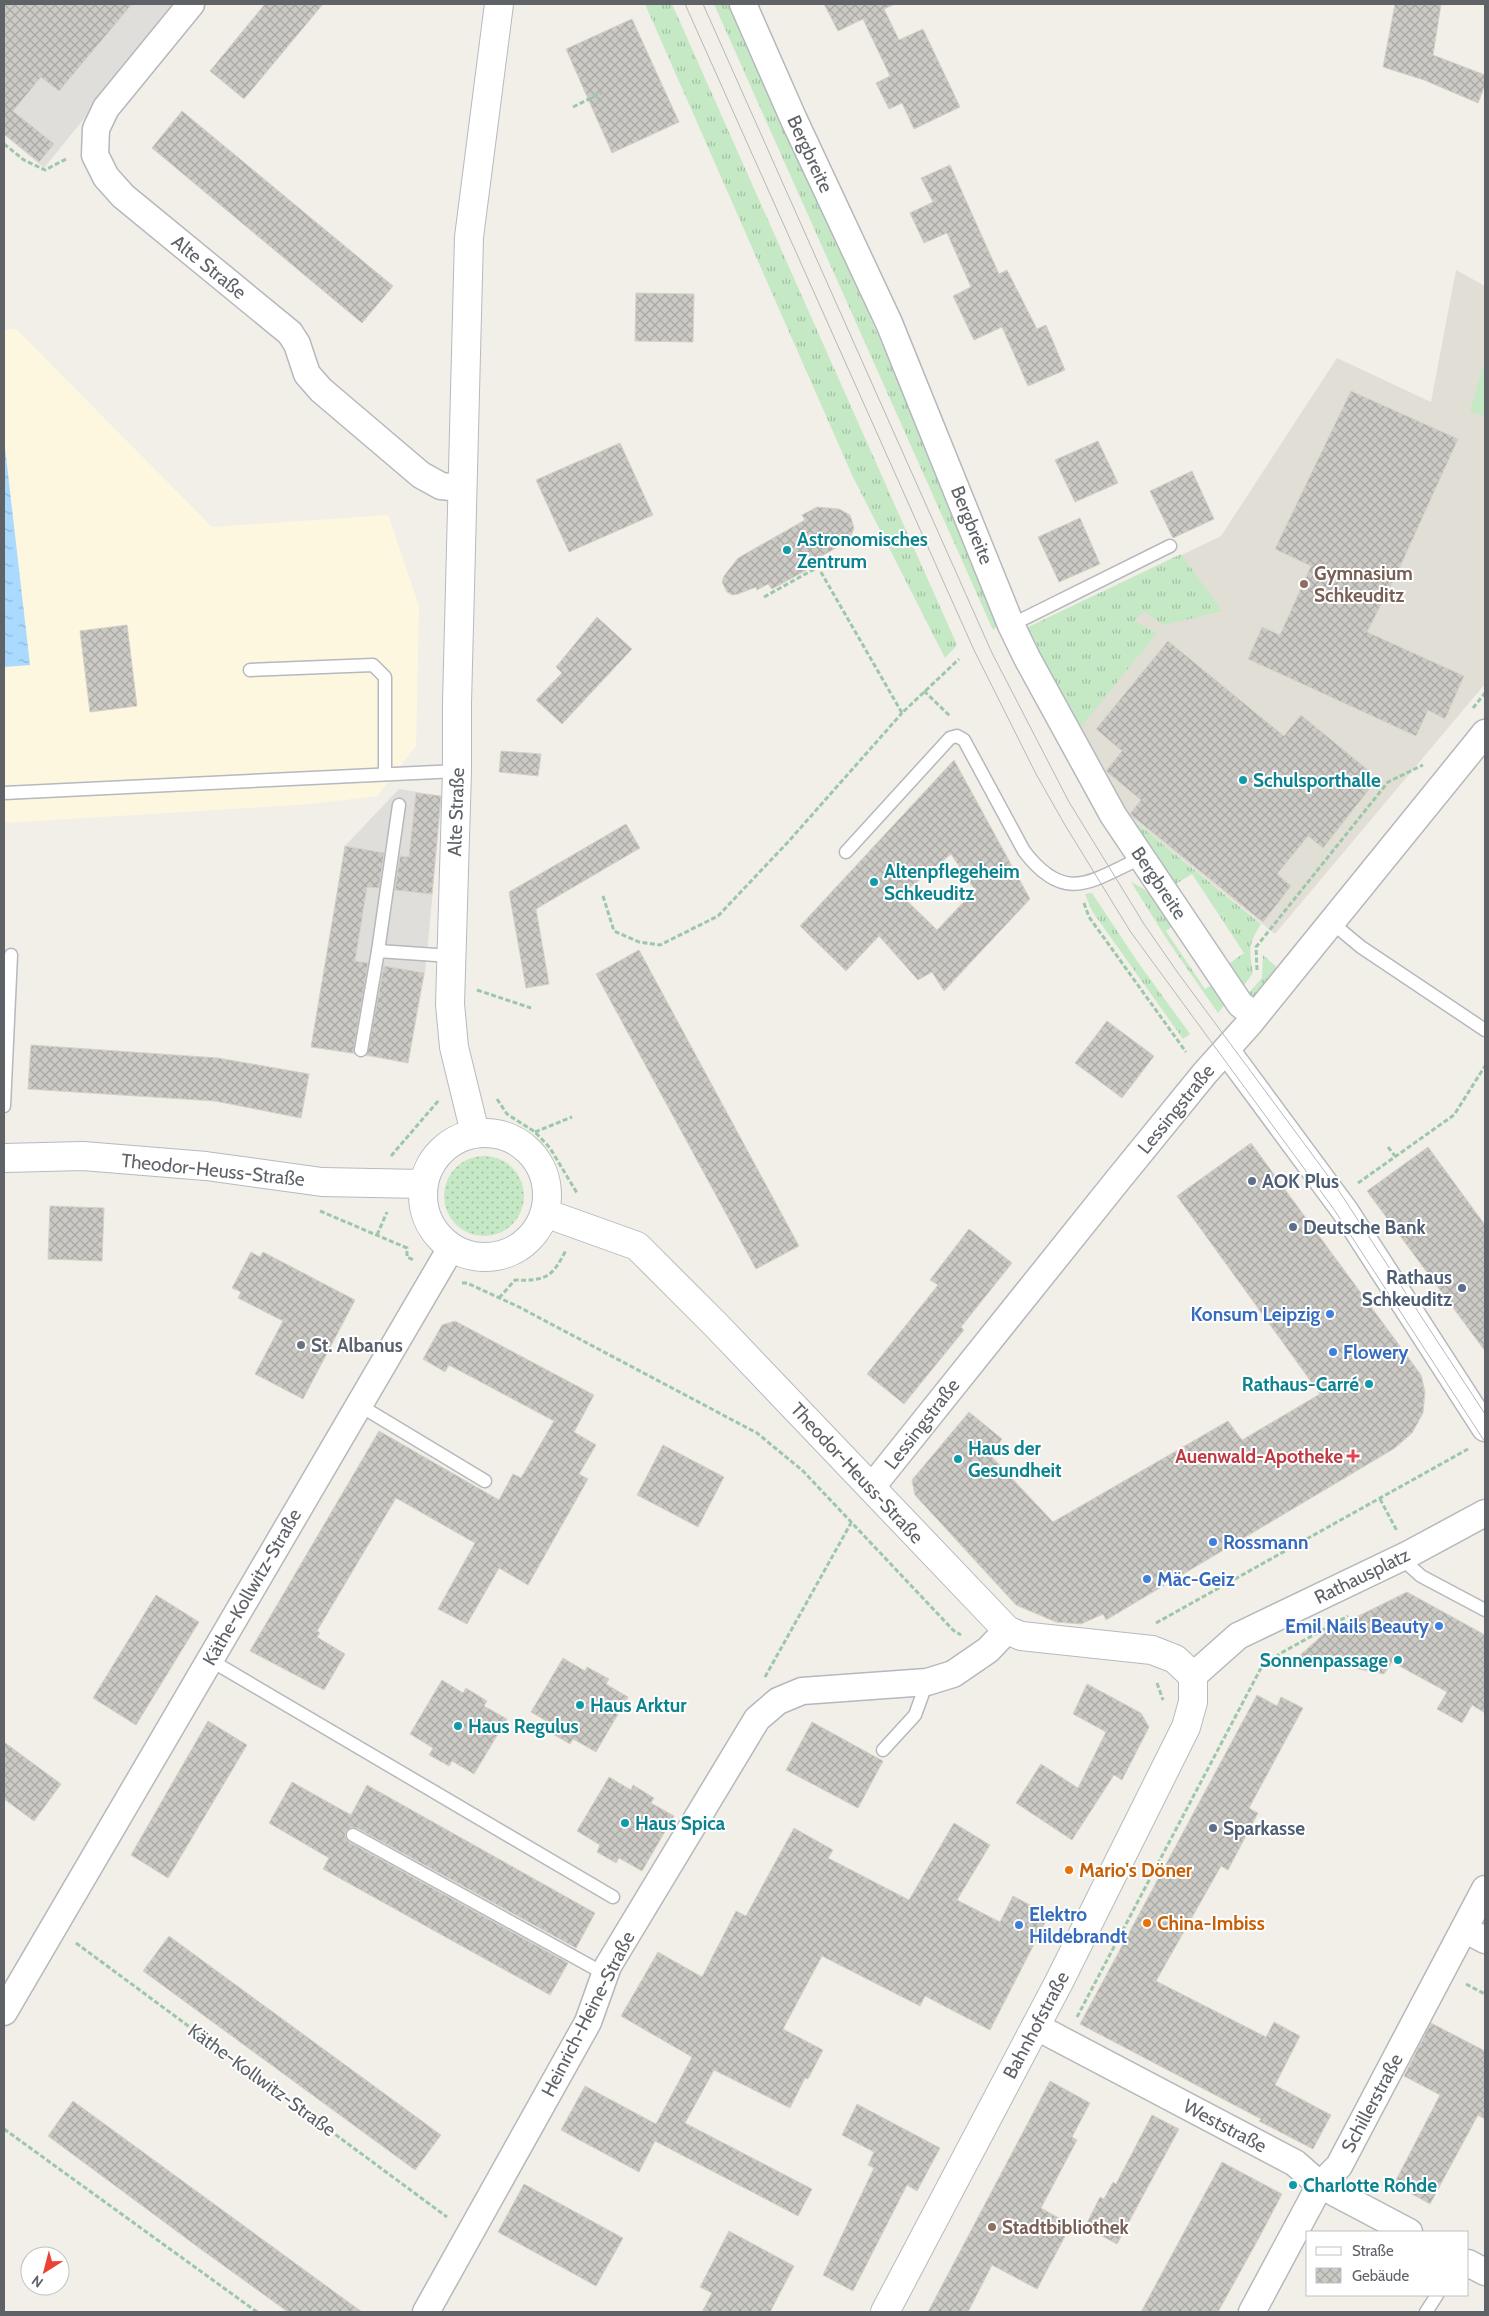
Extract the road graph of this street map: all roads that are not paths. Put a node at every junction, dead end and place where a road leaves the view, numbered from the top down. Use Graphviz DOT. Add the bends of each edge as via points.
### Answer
graph roads {
  1 [pos="192,4"];
  2 [pos="498,4"];
  3 [pos="743,4"];
  4 [pos="462,488"];
  5 [pos="1170,546"];
  6 [pos="1011,624"];
  7 [pos="250,670"];
  8 [pos="1485,733"];
  9 [pos="457,771"];
  10 [pos="386,774"];
  11 [pos="4,793"];
  12 [pos="399,805"];
  13 [pos="846,852"];
  14 [pos="1142,858"];
  15 [pos="1331,922"];
  16 [pos="378,952"];
  17 [pos="11,955"];
  18 [pos="451,969"];
  19 [pos="1248,1010"];
  20 [pos="1485,1030"];
  21 [pos="361,1050"];
  22 [pos="1226,1050"];
  23 [pos="4,1106"];
  24 [pos="475,1133"];
  25 [pos="4,1158"];
  26 [pos="423,1184"];
  27 [pos="546,1212"];
  28 [pos="451,1248"];
  29 [pos="359,1405"];
  30 [pos="1485,1428"];
  31 [pos="485,1482"];
  32 [pos="871,1488"];
  33 [pos="1485,1513"];
  34 [pos="1401,1548"];
  35 [pos="1485,1610"];
  36 [pos="1007,1630"];
  37 [pos="210,1660"];
  38 [pos="1193,1676"];
  39 [pos="927,1682"];
  40 [pos="883,1750"];
  41 [pos="353,1835"];
  42 [pos="1485,1889"];
  43 [pos="614,1896"];
  44 [pos="1475,1934"];
  45 [pos="605,1974"];
  46 [pos="4,2012"];
  47 [pos="1035,2026"];
  48 [pos="1320,2185"];
  49 [pos="1407,2231"];
  50 [pos="1469,2264"];
  51 [pos="1485,2272"];
  52 [pos="1436,2296"];
  53 [pos="426,2312"];
  54 [pos="885,2312"];
  55 [pos="1252,2312"];
  56 [pos="1426,2312"];
  1 -- 4 [label="street, Alte Straße" via="106,108 96,129 95,155 106,177 123,196 290,333 307,374 321,390 421,475 441,486"];
  2 -- 4 [label="street, Alte Straße" via="469,237"];
  3 -- 6 [label="street, Bergbreite" via="890,323"];
  4 -- 9 [label="street, Alte Straße"];
  5 -- 6 [label="lane"];
  6 -- 14 [label="street, Bergbreite" via="1113,815"];
  7 -- 10 [label="lane" via="373,665 385,677"];
  8 -- 15 [label="street, Lessingstraße"];
  9 -- 10 [label="lane"];
  9 -- 18 [label="street, Alte Straße"];
  10 -- 11 [label="lane"];
  12 -- 16 [label="lane"];
  13 -- 14 [label="lane" via="950,738 957,736 964,740 1024,851 1050,878 1078,885"];
  14 -- 19 [label="street, Bergbreite"];
  15 -- 19 [label="street, Lessingstraße"];
  15 -- 20 [label="lane" via="1362,947"];
  16 -- 18 [label="lane"];
  16 -- 21 [label="lane"];
  17 -- 23 [label="lane"];
  18 -- 24 [label="street, Alte Straße" via="454,1047"];
  19 -- 22 [label="street, Lessingstraße"];
  22 -- 30 [label="street" via="1345,1211"];
  22 -- 32 [label="street, Lessingstraße" via="1116,1181"];
  24 -- 26 [label="street" via="457,1139 441,1150"];
  24 -- 27 [label="street" via="496,1133 516,1140 532,1154 543,1171 548,1192"];
  25 -- 26 [label="street, Theodor-Heuss-Straße" via="83,1156 206,1166 322,1182"];
  26 -- 28 [label="street" via="428,1220 437,1236"];
  27 -- 28 [label="street" via="538,1230 507,1254 488,1258 469,1256"];
  27 -- 32 [label="street, Theodor-Heuss-Straße" via="637,1246"];
  28 -- 29 [label="street, Käthe-Kollwitz-Straße"];
  29 -- 31 [label="lane"];
  29 -- 37 [label="street, Käthe-Kollwitz-Straße"];
  32 -- 36 [label="street, Theodor-Heuss-Straße"];
  33 -- 34 [label="street, Rathausplatz"];
  34 -- 35 [label="lane" via="1421,1576"];
  34 -- 38 [label="street, Rathausplatz" via="1238,1636"];
  36 -- 38 [label="street, Theodor-Heuss-Straße" via="1021,1636 1152,1650 1175,1659"];
  36 -- 39 [label="street, Heinrich-Heine-Straße" via="966,1666"];
  37 -- 43 [label="lane"];
  37 -- 46 [label="street, Käthe-Kollwitz-Straße"];
  38 -- 47 [label="street, Bahnhofstraße" via="1193,1702 1186,1727"];
  39 -- 40 [label="lane" via="914,1715"];
  39 -- 45 [label="street, Heinrich-Heine-Straße" via="802,1691 778,1701 758,1719"];
  41 -- 45 [label="lane"];
  42 -- 44 [label="street, Schillerstraße"];
  44 -- 48 [label="street, Schillerstraße" via="1338,2166"];
  45 -- 53 [label="street, Heinrich-Heine-Straße" via="588,2022"];
  47 -- 48 [label="street, Weststraße" via="1295,2163"];
  47 -- 54 [label="street, Bahnhofstraße"];
  48 -- 49 [label="street, Weststraße"];
  48 -- 55 [label="street, Schillerstraße"];
  50 -- 51 [label="street"];
  52 -- 56 [label="lane"];
}
